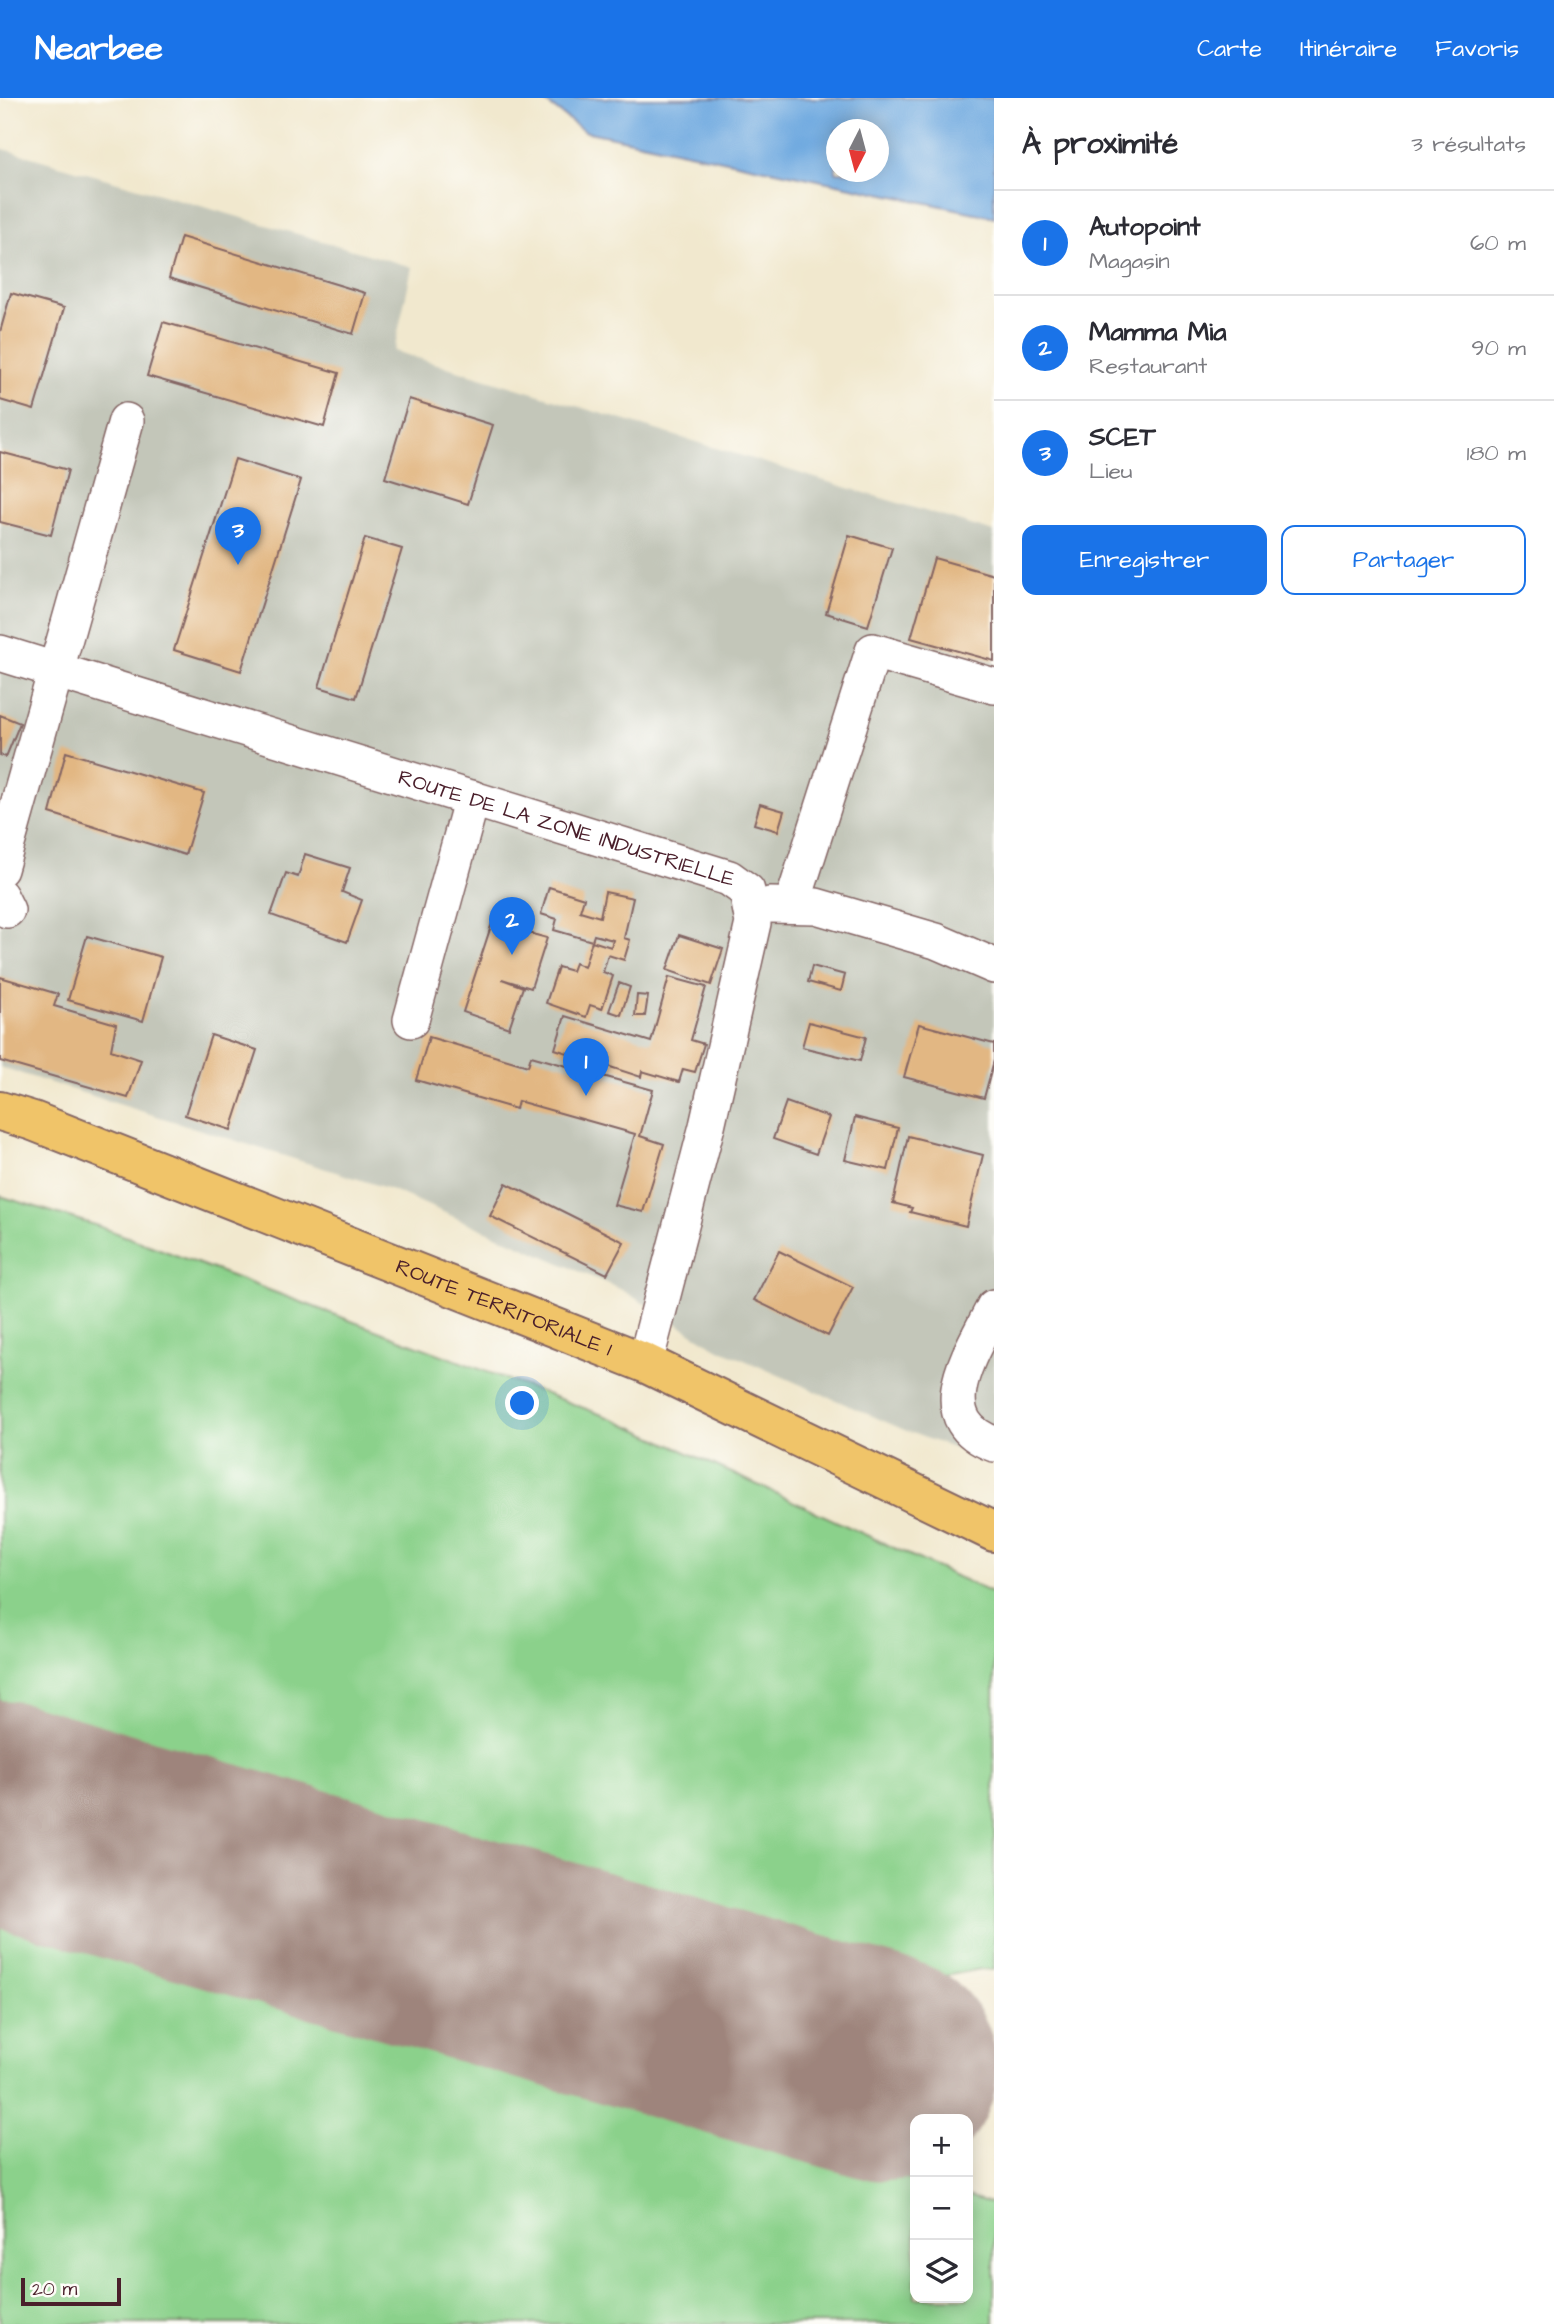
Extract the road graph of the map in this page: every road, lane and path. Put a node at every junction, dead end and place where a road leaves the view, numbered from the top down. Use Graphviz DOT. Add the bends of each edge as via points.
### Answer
graph roads {
  1 [pos="126,421"];
  2 [pos="0,653"];
  3 [pos="56,670"];
  4 [pos="994,686"];
  5 [pos="472,798"];
  6 [pos="0,869"];
  7 [pos="749,904"];
  8 [pos="792,905"];
  9 [pos="994,965"];
  10 [pos="411,1020"];
  11 [pos="0,1111"];
  12 [pos="994,1307"];
  13 [pos="645,1363"];
  14 [pos="994,1444"];
  15 [pos="994,1532"];
  1 -- 3 [label="street"];
  2 -- 3 [label="street, ROUTE DE LA ZONE INDUSTRIELLE"];
  3 -- 5 [label="street, ROUTE DE LA ZONE INDUSTRIELLE"];
  3 -- 6 [label="street"];
  4 -- 8 [label="street" via="873,651"];
  5 -- 7 [label="street, ROUTE DE LA ZONE INDUSTRIELLE" via="729,878 747,891"];
  5 -- 10 [label="street"];
  7 -- 8 [label="street"];
  7 -- 13 [label="street, ROUTE DE LA ZONE INDUSTRIELLE" via="752,923 707,1126"];
  8 -- 9 [label="street" via="816,906 922,937"];
  11 -- 13 [label="main road, ROUTE TERRITORIALE 1"];
  12 -- 14 [label="street" via="957,1389 967,1426"];
  13 -- 15 [label="main road, ROUTE TERRITORIALE 1"];
}
